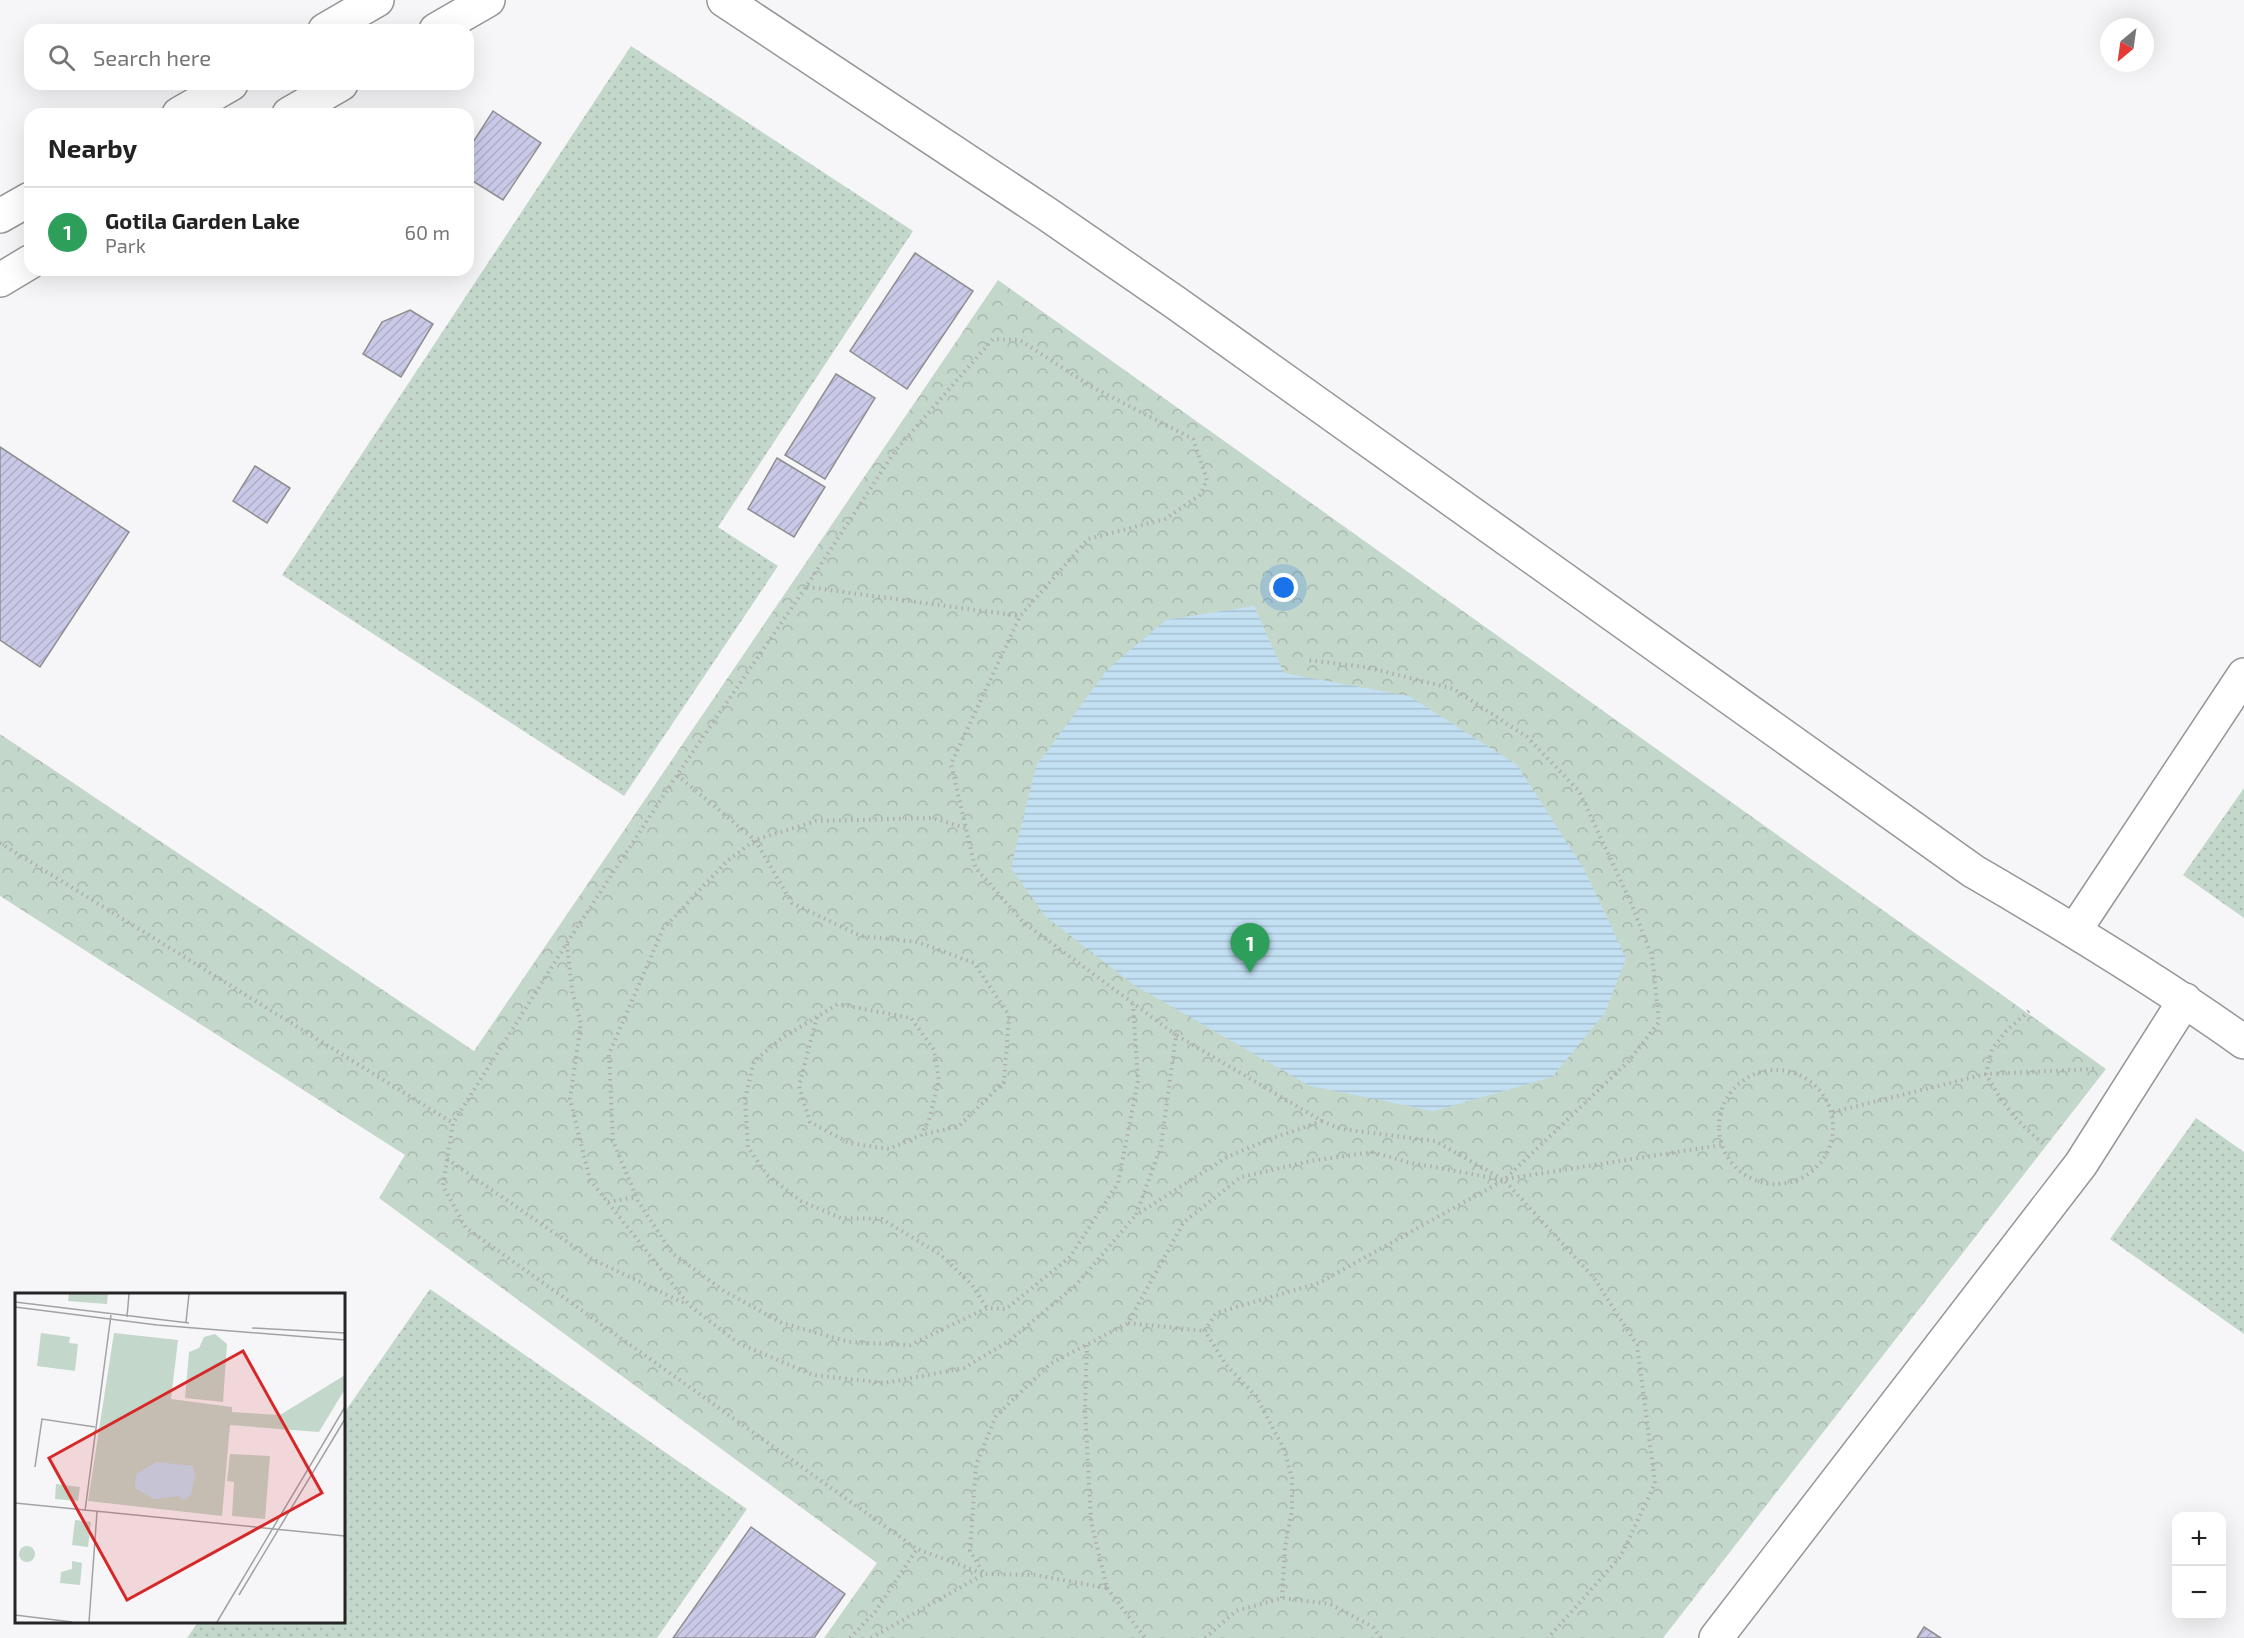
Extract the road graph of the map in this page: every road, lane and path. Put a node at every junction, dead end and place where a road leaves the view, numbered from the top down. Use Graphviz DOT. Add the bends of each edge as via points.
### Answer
graph roads {
  1 [pos="377,0"];
  2 [pos="488,0"];
  3 [pos="724,0"];
  4 [pos="335,24"];
  5 [pos="446,24"];
  6 [pos="220,90"];
  7 [pos="331,90"];
  8 [pos="189,108"];
  9 [pos="299,108"];
  10 [pos="24,202"];
  11 [pos="0,216"];
  12 [pos="24,266"];
  13 [pos="0,280"];
  14 [pos="806,587"];
  15 [pos="1020,616"];
  16 [pos="1306,660"];
  17 [pos="2244,675"];
  18 [pos="677,775"];
  19 [pos="966,828"];
  20 [pos="755,840"];
  21 [pos="0,843"];
  22 [pos="2075,930"];
  23 [pos="567,944"];
  24 [pos="2185,1000"];
  25 [pos="1132,1003"];
  26 [pos="2028,1011"];
  27 [pos="817,1017"];
  28 [pos="1176,1035"];
  29 [pos="2244,1042"];
  30 [pos="2095,1069"];
  31 [pos="1986,1074"];
  32 [pos="1833,1112"];
  33 [pos="1322,1121"];
  34 [pos="453,1123"];
  35 [pos="921,1135"];
  36 [pos="1721,1144"];
  37 [pos="2046,1146"];
  38 [pos="447,1159"];
  39 [pos="1504,1180"];
  40 [pos="636,1197"];
  41 [pos="608,1202"];
  42 [pos="1136,1215"];
  43 [pos="690,1306"];
  44 [pos="987,1308"];
  45 [pos="1128,1323"];
  46 [pos="1205,1331"];
  47 [pos="1087,1345"];
  48 [pos="916,1549"];
  49 [pos="984,1574"];
  50 [pos="1107,1588"];
  51 [pos="1282,1598"];
  52 [pos="849,1638"];
  53 [pos="871,1638"];
  54 [pos="1144,1638"];
  55 [pos="1205,1638"];
  56 [pos="1381,1638"];
  57 [pos="1548,1638"];
  58 [pos="1716,1638"];
  1 -- 4 [label="street"];
  2 -- 5 [label="street"];
  3 -- 22 [label="street" via="1047,213 1973,871"];
  6 -- 8 [label="street"];
  7 -- 9 [label="street"];
  10 -- 11 [label="street"];
  12 -- 13 [label="street"];
  14 -- 15 [label="path"];
  14 -- 15 [label="path" via="895,451 993,339 1020,340 1092,387 1193,439 1207,480 1200,495 1165,519 1088,539"];
  14 -- 18 [label="path"];
  15 -- 19 [label="path" via="951,764"];
  16 -- 39 [label="path" via="1366,667 1454,689 1527,737 1579,791 1652,956 1659,1023 1628,1062"];
  17 -- 22 [label="street"];
  18 -- 20 [label="path"];
  18 -- 23 [label="path"];
  19 -- 20 [label="path" via="933,818 816,821"];
  19 -- 25 [label="path" via="975,867 1023,922"];
  20 -- 35 [label="path" via="792,903 861,936 918,942 974,963 1009,1016 1004,1082 959,1126"];
  20 -- 40 [label="path" via="727,861 663,929 609,1054 613,1141"];
  21 -- 34 [label="path"];
  22 -- 24 [label="street"];
  23 -- 34 [label="path"];
  23 -- 41 [label="path" via="580,1023 570,1099 590,1180"];
  24 -- 29 [label="street"];
  24 -- 58 [label="street" via="2081,1164"];
  25 -- 28 [label="path"];
  25 -- 44 [label="path" via="1138,1081 1118,1184 1070,1257 1006,1308"];
  26 -- 31 [label="path" via="1992,1049"];
  27 -- 35 [label="path" via="838,1004 910,1018 934,1050 939,1080"];
  27 -- 35 [label="path" via="799,1086 810,1122 849,1143 889,1149"];
  27 -- 44 [label="path" via="754,1061 745,1099 748,1147 767,1175 801,1202 841,1218 882,1219 941,1255 972,1286"];
  28 -- 33 [label="path"];
  28 -- 42 [label="path" via="1161,1146"];
  30 -- 31 [label="path"];
  31 -- 32 [label="path"];
  31 -- 37 [label="path" via="2002,1103"];
  32 -- 36 [label="path" via="1834,1132 1827,1154 1813,1171 1794,1182 1771,1184 1749,1178 1732,1164"];
  32 -- 36 [label="path" via="1820,1090 1803,1076 1780,1070 1758,1072 1739,1083 1724,1100 1718,1122"];
  33 -- 39 [label="path" via="1341,1129 1435,1142"];
  33 -- 42 [label="path" via="1227,1157"];
  34 -- 38 [label="path"];
  36 -- 39 [label="path"];
  38 -- 43 [label="path" via="592,1259"];
  38 -- 48 [label="path" via="444,1186 466,1228"];
  39 -- 45 [label="path" via="1372,1152 1241,1177 1184,1222"];
  39 -- 46 [label="path" via="1319,1283 1216,1313"];
  39 -- 57 [label="path" via="1594,1278 1637,1345 1655,1483 1621,1556"];
  40 -- 41 [label="path"];
  40 -- 44 [label="path" via="672,1253 724,1291 782,1323 849,1342 910,1346"];
  41 -- 43 [label="path"];
  42 -- 43 [label="path" via="1076,1285 1009,1341 964,1368 885,1383 813,1375 738,1343"];
  45 -- 46 [label="path"];
  45 -- 47 [label="path"];
  46 -- 51 [label="path" via="1226,1365 1256,1396 1284,1449 1292,1478 1292,1510"];
  47 -- 49 [label="path" via="1050,1364 996,1416 976,1465 970,1551"];
  47 -- 50 [label="path" via="1084,1409 1091,1521"];
  48 -- 49 [label="path"];
  48 -- 52 [label="path" via="875,1612"];
  49 -- 50 [label="path" via="1035,1575"];
  49 -- 53 [label="path"];
  50 -- 54 [label="path"];
  51 -- 55 [label="path" via="1236,1611"];
  51 -- 56 [label="path" via="1330,1604 1373,1627"];
}
